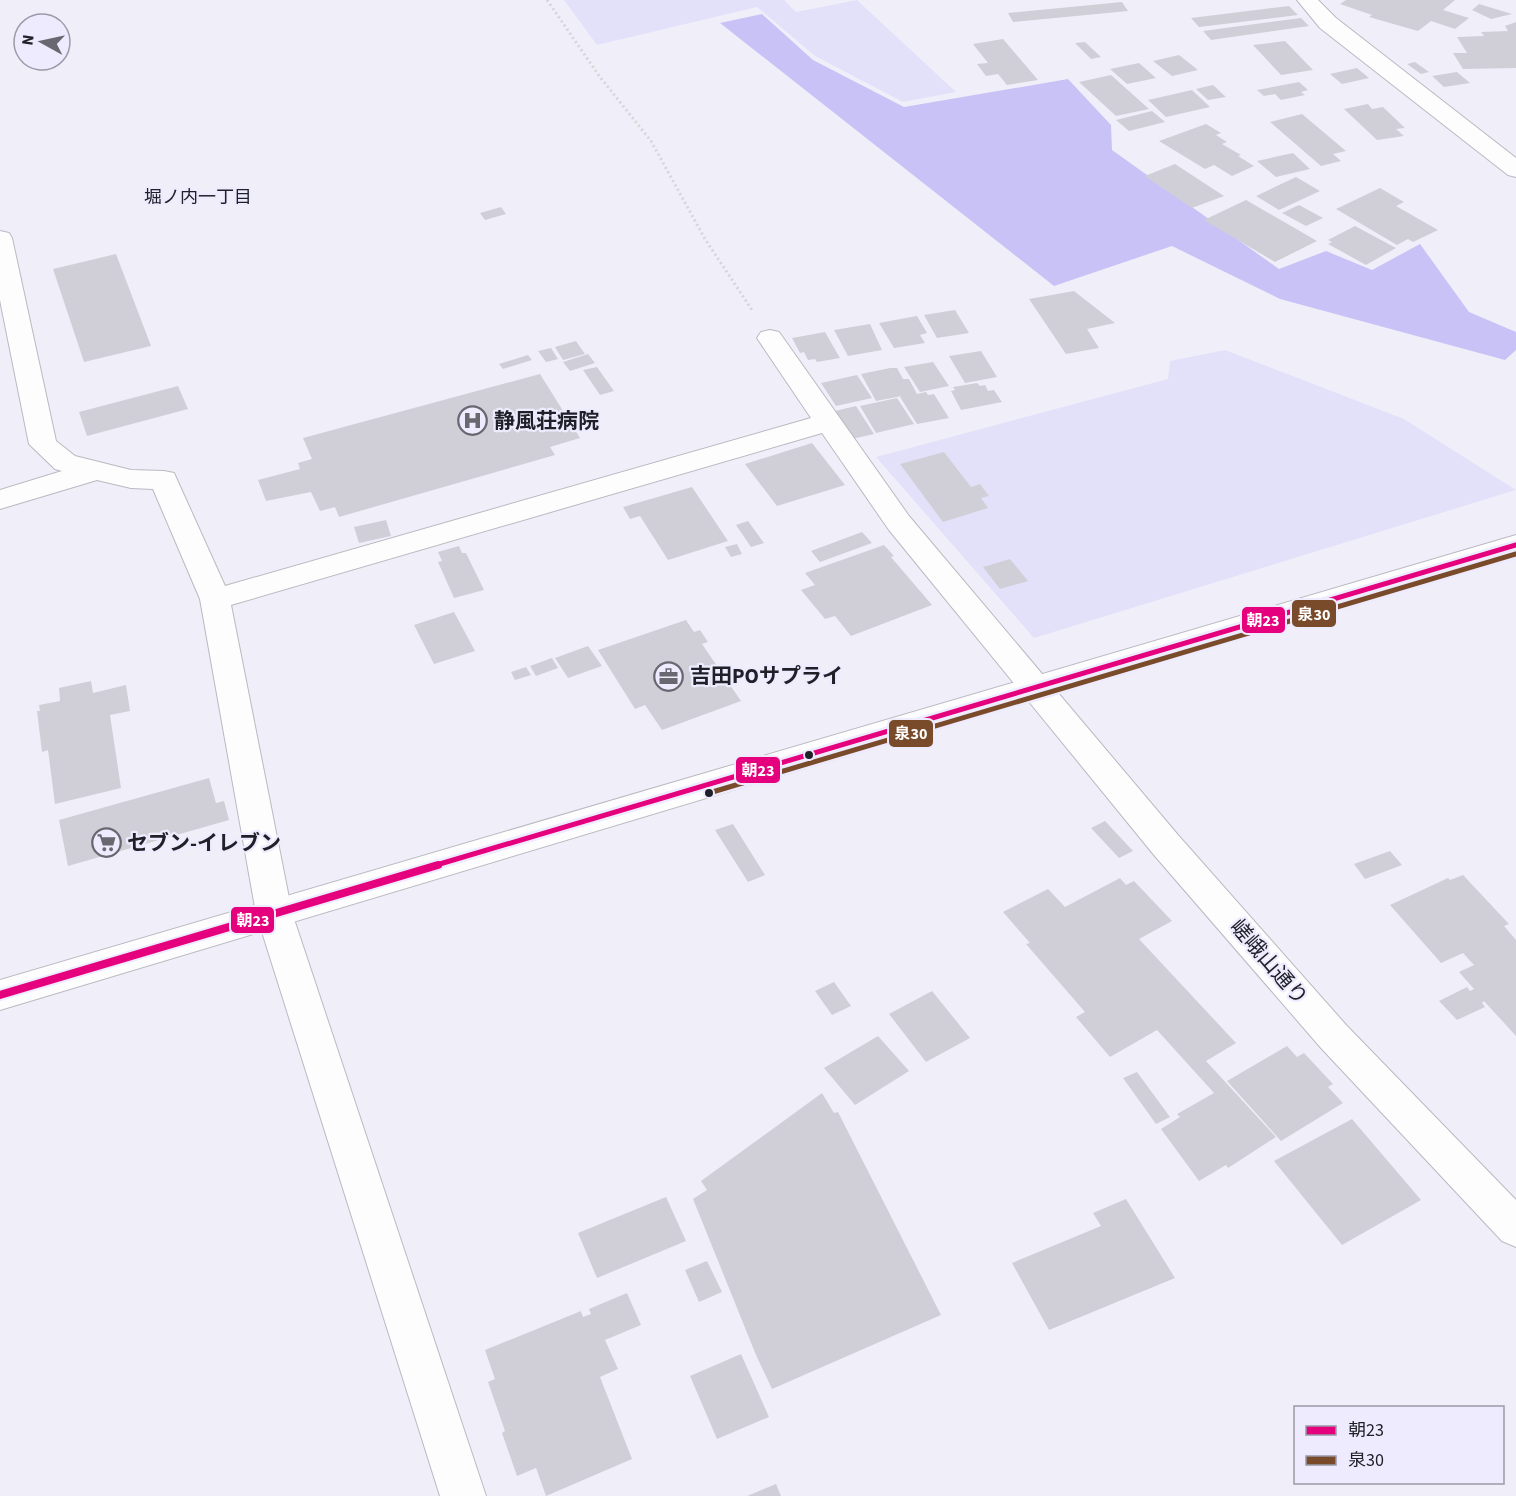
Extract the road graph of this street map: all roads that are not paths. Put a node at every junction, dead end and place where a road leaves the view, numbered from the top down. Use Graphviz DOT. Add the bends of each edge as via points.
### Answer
graph roads {
  1 [pos="1306,0"];
  2 [pos="1516,170"];
  3 [pos="0,238"];
  4 [pos="770,338"];
  5 [pos="827,422"];
  6 [pos="95,471"];
  7 [pos="0,500"];
  8 [pos="1516,544"];
  9 [pos="214,599"];
  10 [pos="1035,685"];
  11 [pos="274,913"];
  12 [pos="0,995"];
  13 [pos="1516,1228"];
  14 [pos="463,1496"];
  1 -- 2 [label="street" via="1328,22"];
  3 -- 6 [label="street" via="43,444 65,463"];
  4 -- 5 [label="street, 嵯峨山通り"];
  5 -- 9 [label="street"];
  5 -- 10 [label="street, 嵯峨山通り" via="899,523"];
  6 -- 7 [label="street"];
  6 -- 9 [label="street" via="131,479 164,480"];
  8 -- 10 [label="street"];
  9 -- 11 [label="street"];
  10 -- 11 [label="street"];
  10 -- 13 [label="street, 嵯峨山通り" via="1166,845 1335,1037"];
  11 -- 12 [label="street"];
  11 -- 14 [label="street"];
}
